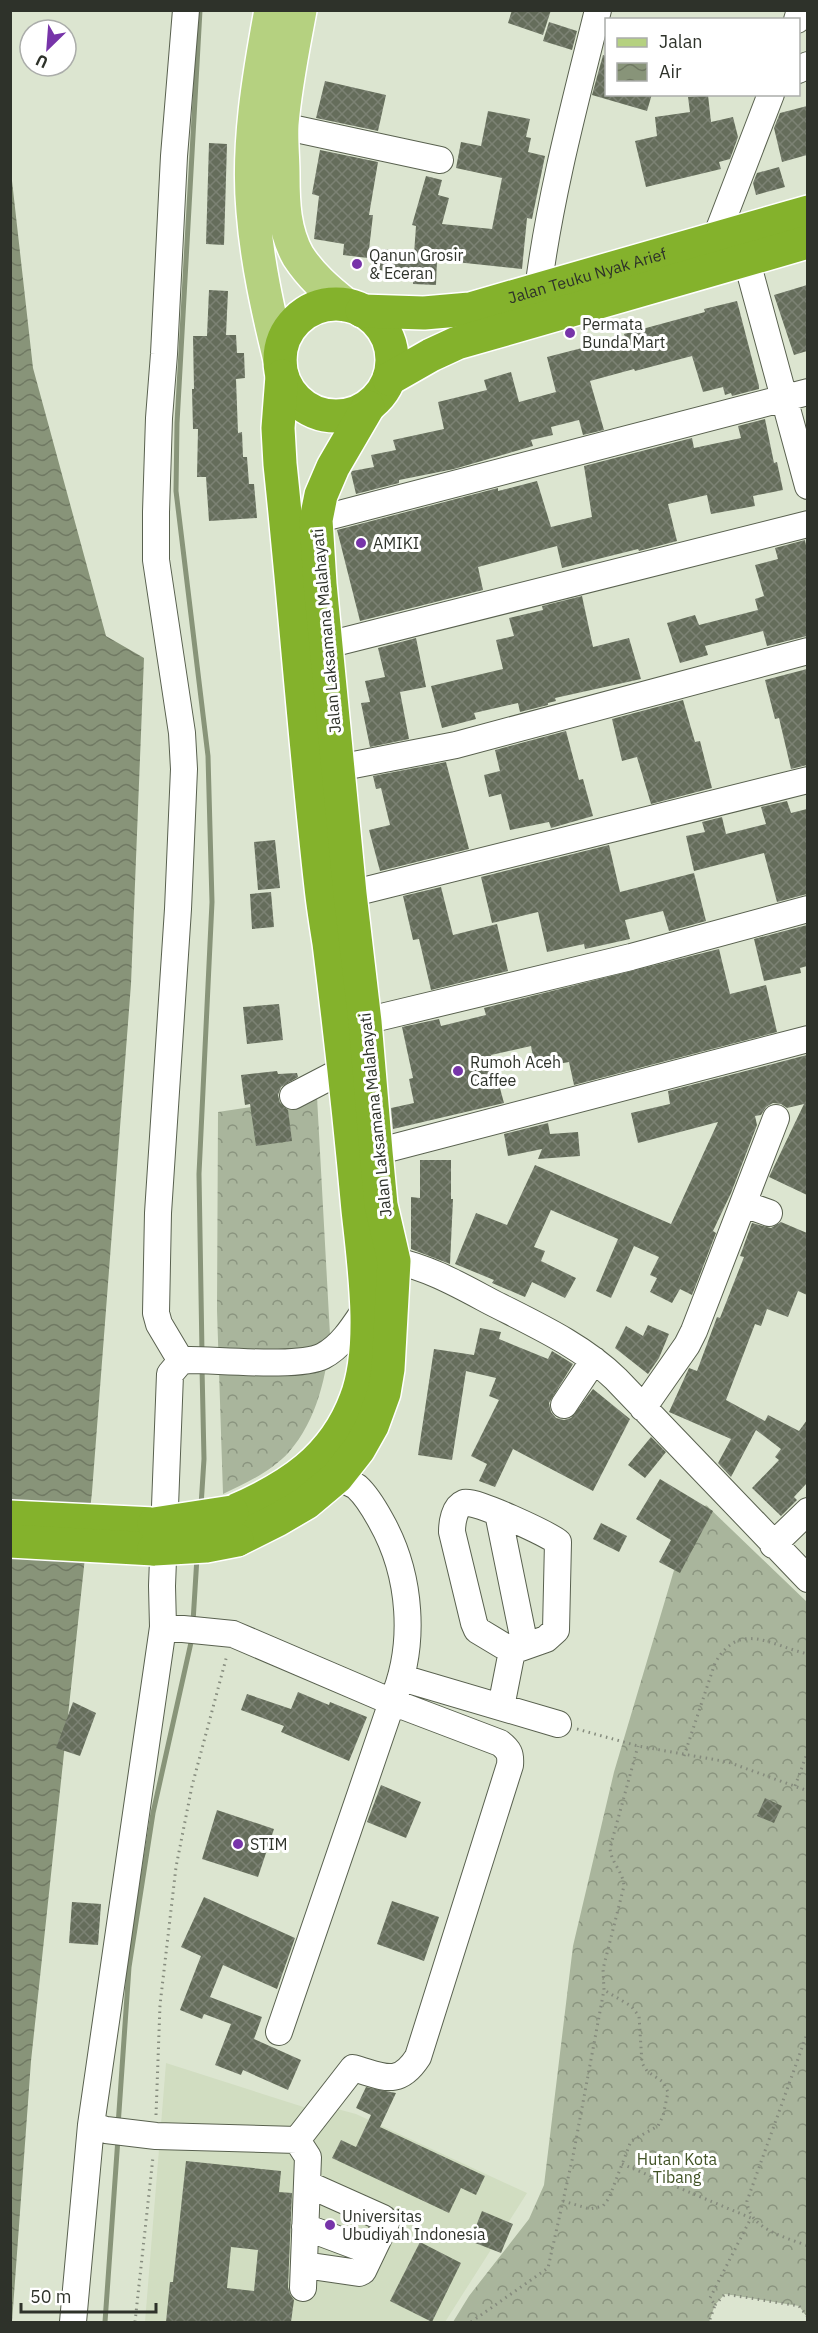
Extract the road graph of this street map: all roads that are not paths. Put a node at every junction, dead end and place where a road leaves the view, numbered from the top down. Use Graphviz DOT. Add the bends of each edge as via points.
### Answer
graph roads {
  1 [pos="186,10"];
  2 [pos="271,10"];
  3 [pos="300,10"];
  4 [pos="598,10"];
  5 [pos="770,96"];
  6 [pos="282,126"];
  7 [pos="440,160"];
  8 [pos="807,212"];
  9 [pos="716,237"];
  10 [pos="807,242"];
  11 [pos="746,258"];
  12 [pos="538,290"];
  13 [pos="354,308"];
  14 [pos="281,368"];
  15 [pos="389,379"];
  16 [pos="796,395"];
  17 [pos="368,407"];
  18 [pos="807,486"];
  19 [pos="316,520"];
  20 [pos="807,524"];
  21 [pos="327,645"];
  22 [pos="807,651"];
  23 [pos="338,768"];
  24 [pos="807,780"];
  25 [pos="350,894"];
  26 [pos="807,909"];
  27 [pos="352,1025"];
  28 [pos="807,1039"];
  29 [pos="343,1070"];
  30 [pos="292,1096"];
  31 [pos="776,1118"];
  32 [pos="376,1152"];
  33 [pos="744,1204"];
  34 [pos="769,1213"];
  35 [pos="394,1261"];
  36 [pos="366,1308"];
  37 [pos="185,1360"];
  38 [pos="594,1360"];
  39 [pos="564,1405"];
  40 [pos="643,1408"];
  41 [pos="337,1477"];
  42 [pos="807,1511"];
  43 [pos="498,1513"];
  44 [pos="10,1517"];
  45 [pos="235,1526"];
  46 [pos="80,1533"];
  47 [pos="10,1540"];
  48 [pos="773,1545"];
  49 [pos="807,1579"];
  50 [pos="173,1629"];
  51 [pos="518,1649"];
  52 [pos="402,1678"];
  53 [pos="392,1702"];
  54 [pos="501,1707"];
  55 [pos="558,1724"];
  56 [pos="279,2032"];
  57 [pos="98,2127"];
  58 [pos="297,2140"];
  59 [pos="307,2184"];
  60 [pos="305,2227"];
  61 [pos="372,2252"];
  62 [pos="73,2322"];
  1 -- 37 [label="street" via="174,156 156,512 156,560 182,733 183,769 156,1313 164,1333"];
  2 -- 14 [label="main road" via="254,138 252,210 264,295"];
  3 -- 6 [label="main road"];
  4 -- 12 [label="street" via="561,156"];
  5 -- 9 [label="street"];
  6 -- 7 [label="street"];
  6 -- 13 [label="main road" via="284,211 289,234 297,254 320,285"];
  8 -- 9 [label="highway, Jalan Teuku Nyak Arief"];
  9 -- 12 [label="highway, Jalan Teuku Nyak Arief"];
  10 -- 11 [label="highway, Jalan Teuku Nyak Arief"];
  11 -- 15 [label="highway, Jalan Teuku Nyak Arief" via="457,343"];
  11 -- 16 [label="street"];
  12 -- 13 [label="highway, Jalan Teuku Nyak Arief" via="445,312"];
  13 -- 14 [label="highway" via="329,305 300,318 283,344"];
  13 -- 15 [label="highway" via="385,332 391,347"];
  14 -- 17 [label="highway" via="289,390 310,410 339,416"];
  14 -- 27 [label="highway, Jalan Laksamana Malahayati" via="280,464 321,890"];
  15 -- 17 [label="highway"];
  16 -- 18 [label="street"];
  16 -- 19 [label="street"];
  17 -- 19 [label="highway, Jalan Laksamana Malahayati" via="333,467"];
  19 -- 21 [label="highway, Jalan Laksamana Malahayati"];
  20 -- 21 [label="street"];
  21 -- 23 [label="highway, Jalan Laksamana Malahayati"];
  22 -- 23 [label="street" via="456,745"];
  23 -- 25 [label="highway, Jalan Laksamana Malahayati"];
  24 -- 25 [label="street"];
  25 -- 27 [label="highway, Jalan Laksamana Malahayati"];
  26 -- 27 [label="street" via="631,957"];
  27 -- 29 [label="highway, Jalan Laksamana Malahayati"];
  27 -- 32 [label="highway, Jalan Laksamana Malahayati"];
  28 -- 32 [label="street"];
  29 -- 30 [label="street"];
  29 -- 36 [label="highway, Jalan Laksamana Malahayati"];
  31 -- 33 [label="street"];
  32 -- 35 [label="highway, Jalan Laksamana Malahayati" via="381,1205"];
  33 -- 34 [label="street"];
  33 -- 40 [label="street" via="690,1338"];
  35 -- 38 [label="street" via="461,1287 536,1324"];
  35 -- 41 [label="highway, Jalan Laksamana Malahayati" via="384,1393 359,1449"];
  36 -- 37 [label="street" via="350,1332 322,1357 299,1362"];
  36 -- 45 [label="highway, Jalan Laksamana Malahayati" via="364,1365 358,1396 339,1434 314,1464 264,1498"];
  37 -- 50 [label="street" via="170,1374 162,1586"];
  38 -- 39 [label="street"];
  38 -- 40 [label="street"];
  40 -- 48 [label="street"];
  41 -- 45 [label="highway, Jalan Laksamana Malahayati" via="277,1521"];
  41 -- 52 [label="street" via="357,1487 393,1543 405,1583 407,1633"];
  42 -- 48 [label="street"];
  43 -- 51 [label="street"];
  43 -- 51 [label="street" via="558,1542 556,1630 546,1640"];
  43 -- 51 [label="street" via="465,1503 459,1506 452,1521 452,1532 477,1630"];
  44 -- 46 [label="highway, Jalan Laksamana Malahayati"];
  45 -- 46 [label="highway, Jalan Laksamana Malahayati, bridge" via="154,1537"];
  46 -- 47 [label="highway, Jalan Laksamana Malahayati"];
  48 -- 49 [label="street"];
  50 -- 53 [label="street" via="226,1633"];
  50 -- 57 [label="street"];
  51 -- 54 [label="street"];
  52 -- 53 [label="street"];
  52 -- 54 [label="street"];
  53 -- 56 [label="street"];
  53 -- 58 [label="street" via="500,1743 511,1755 510,1765 418,2058 409,2071 390,2078 353,2067"];
  54 -- 55 [label="street"];
  57 -- 58 [label="street" via="156,2136"];
  57 -- 62 [label="street"];
  58 -- 59 [label="street" via="308,2157"];
  59 -- 60 [label="street"];
  59 -- 61 [label="street" via="386,2220"];
  60 -- 61 [label="street"];
  60 -- 61 [label="street" via="303,2276 359,2273"];
}
